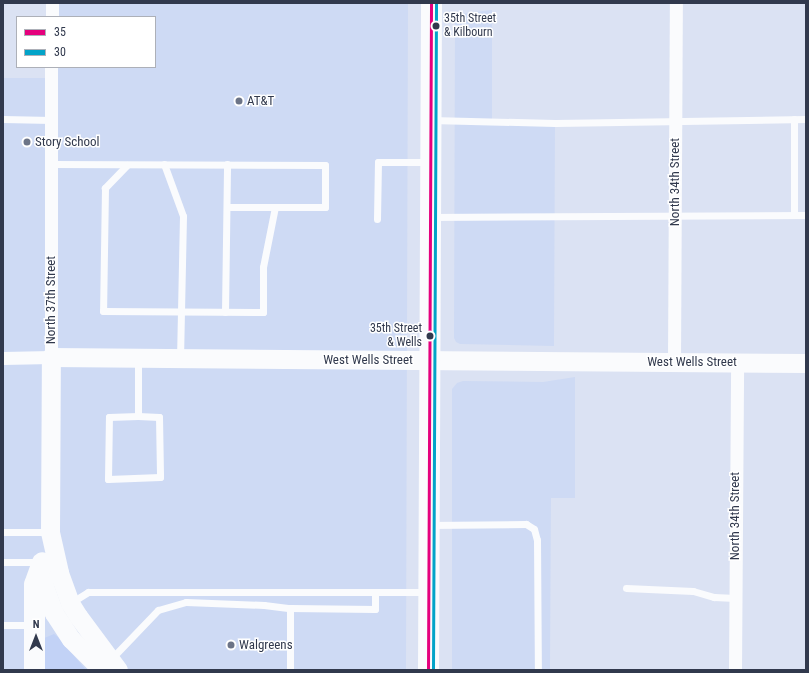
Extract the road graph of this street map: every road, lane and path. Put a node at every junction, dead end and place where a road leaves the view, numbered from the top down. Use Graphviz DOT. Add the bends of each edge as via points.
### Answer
graph roads {
  1 [pos="52,3"];
  2 [pos="430,3"];
  3 [pos="676,3"];
  4 [pos="52,16"];
  5 [pos="51,68"];
  6 [pos="3,119"];
  7 [pos="794,119"];
  8 [pos="806,119"];
  9 [pos="51,120"];
  10 [pos="431,120"];
  11 [pos="675,120"];
  12 [pos="431,162"];
  13 [pos="51,164"];
  14 [pos="164,164"];
  15 [pos="227,164"];
  16 [pos="127,165"];
  17 [pos="226,207"];
  18 [pos="275,207"];
  19 [pos="674,216"];
  20 [pos="794,216"];
  21 [pos="806,216"];
  22 [pos="431,217"];
  23 [pos="377,219"];
  24 [pos="181,312"];
  25 [pos="225,312"];
  26 [pos="3,358"];
  27 [pos="51,358"];
  28 [pos="138,358"];
  29 [pos="180,358"];
  30 [pos="430,360"];
  31 [pos="674,362"];
  32 [pos="737,362"];
  33 [pos="806,363"];
  34 [pos="138,416"];
  35 [pos="429,525"];
  36 [pos="3,532"];
  37 [pos="50,532"];
  38 [pos="3,562"];
  39 [pos="49,562"];
  40 [pos="626,588"];
  41 [pos="375,592"];
  42 [pos="428,592"];
  43 [pos="735,598"];
  44 [pos="62,608"];
  45 [pos="290,608"];
  46 [pos="3,625"];
  47 [pos="34,625"];
  48 [pos="108,667"];
  49 [pos="34,670"];
  50 [pos="290,670"];
  51 [pos="428,670"];
  52 [pos="538,670"];
  53 [pos="735,670"];
  1 -- 4 [label="street"];
  2 -- 10 [label="main road"];
  3 -- 11 [label="street, North 34th Street"];
  5 -- 9 [label="street, North 37th Street"];
  6 -- 9 [label="lane"];
  7 -- 8 [label="lane"];
  7 -- 11 [label="lane"];
  7 -- 20 [label="lane"];
  9 -- 13 [label="street, North 37th Street"];
  10 -- 11 [label="lane"];
  10 -- 12 [label="main road"];
  11 -- 19 [label="street, North 34th Street"];
  12 -- 22 [label="main road"];
  12 -- 23 [label="lane" via="378,162"];
  13 -- 16 [label="lane"];
  13 -- 27 [label="street, North 37th Street"];
  14 -- 15 [label="lane"];
  14 -- 16 [label="lane"];
  14 -- 24 [label="lane" via="183,216"];
  15 -- 17 [label="lane"];
  15 -- 18 [label="lane" via="325,165 325,207"];
  16 -- 24 [label="lane" via="105,188 103,311"];
  17 -- 18 [label="lane"];
  17 -- 25 [label="lane"];
  18 -- 25 [label="lane" via="263,267 263,312"];
  19 -- 20 [label="lane"];
  19 -- 22 [label="lane"];
  19 -- 31 [label="street, North 34th Street"];
  20 -- 21 [label="lane"];
  22 -- 30 [label="main road"];
  24 -- 25 [label="lane"];
  24 -- 29 [label="lane"];
  26 -- 27 [label="street, West Wells Street"];
  27 -- 28 [label="street, West Wells Street"];
  27 -- 37 [label="street, North 37th Street"];
  28 -- 29 [label="street, West Wells Street"];
  28 -- 34 [label="lane"];
  29 -- 30 [label="street, West Wells Street"];
  30 -- 31 [label="street, West Wells Street"];
  30 -- 35 [label="main road"];
  31 -- 32 [label="street, West Wells Street"];
  32 -- 33 [label="street, West Wells Street"];
  32 -- 43 [label="street, North 34th Street"];
  34 -- 34 [label="lane" via="108,417 108,479 160,477 158,417"];
  35 -- 42 [label="main road"];
  35 -- 52 [label="lane" via="526,524 534,529 537,540"];
  36 -- 37 [label="lane"];
  37 -- 39 [label="street, North 37th Street"];
  38 -- 39 [label="lane"];
  39 -- 44 [label="street, North 37th Street" via="44,586"];
  39 -- 47 [label="main road" via="34,584"];
  40 -- 43 [label="lane" via="693,591 714,597"];
  41 -- 42 [label="lane"];
  41 -- 44 [label="lane" via="88,592"];
  41 -- 45 [label="lane" via="375,609"];
  42 -- 51 [label="main road"];
  43 -- 53 [label="street, North 34th Street"];
  44 -- 48 [label="street, North 37th Street" via="71,639"];
  45 -- 48 [label="lane" via="186,602 158,610"];
  45 -- 50 [label="lane"];
  46 -- 47 [label="lane"];
  47 -- 49 [label="main road"];
}
